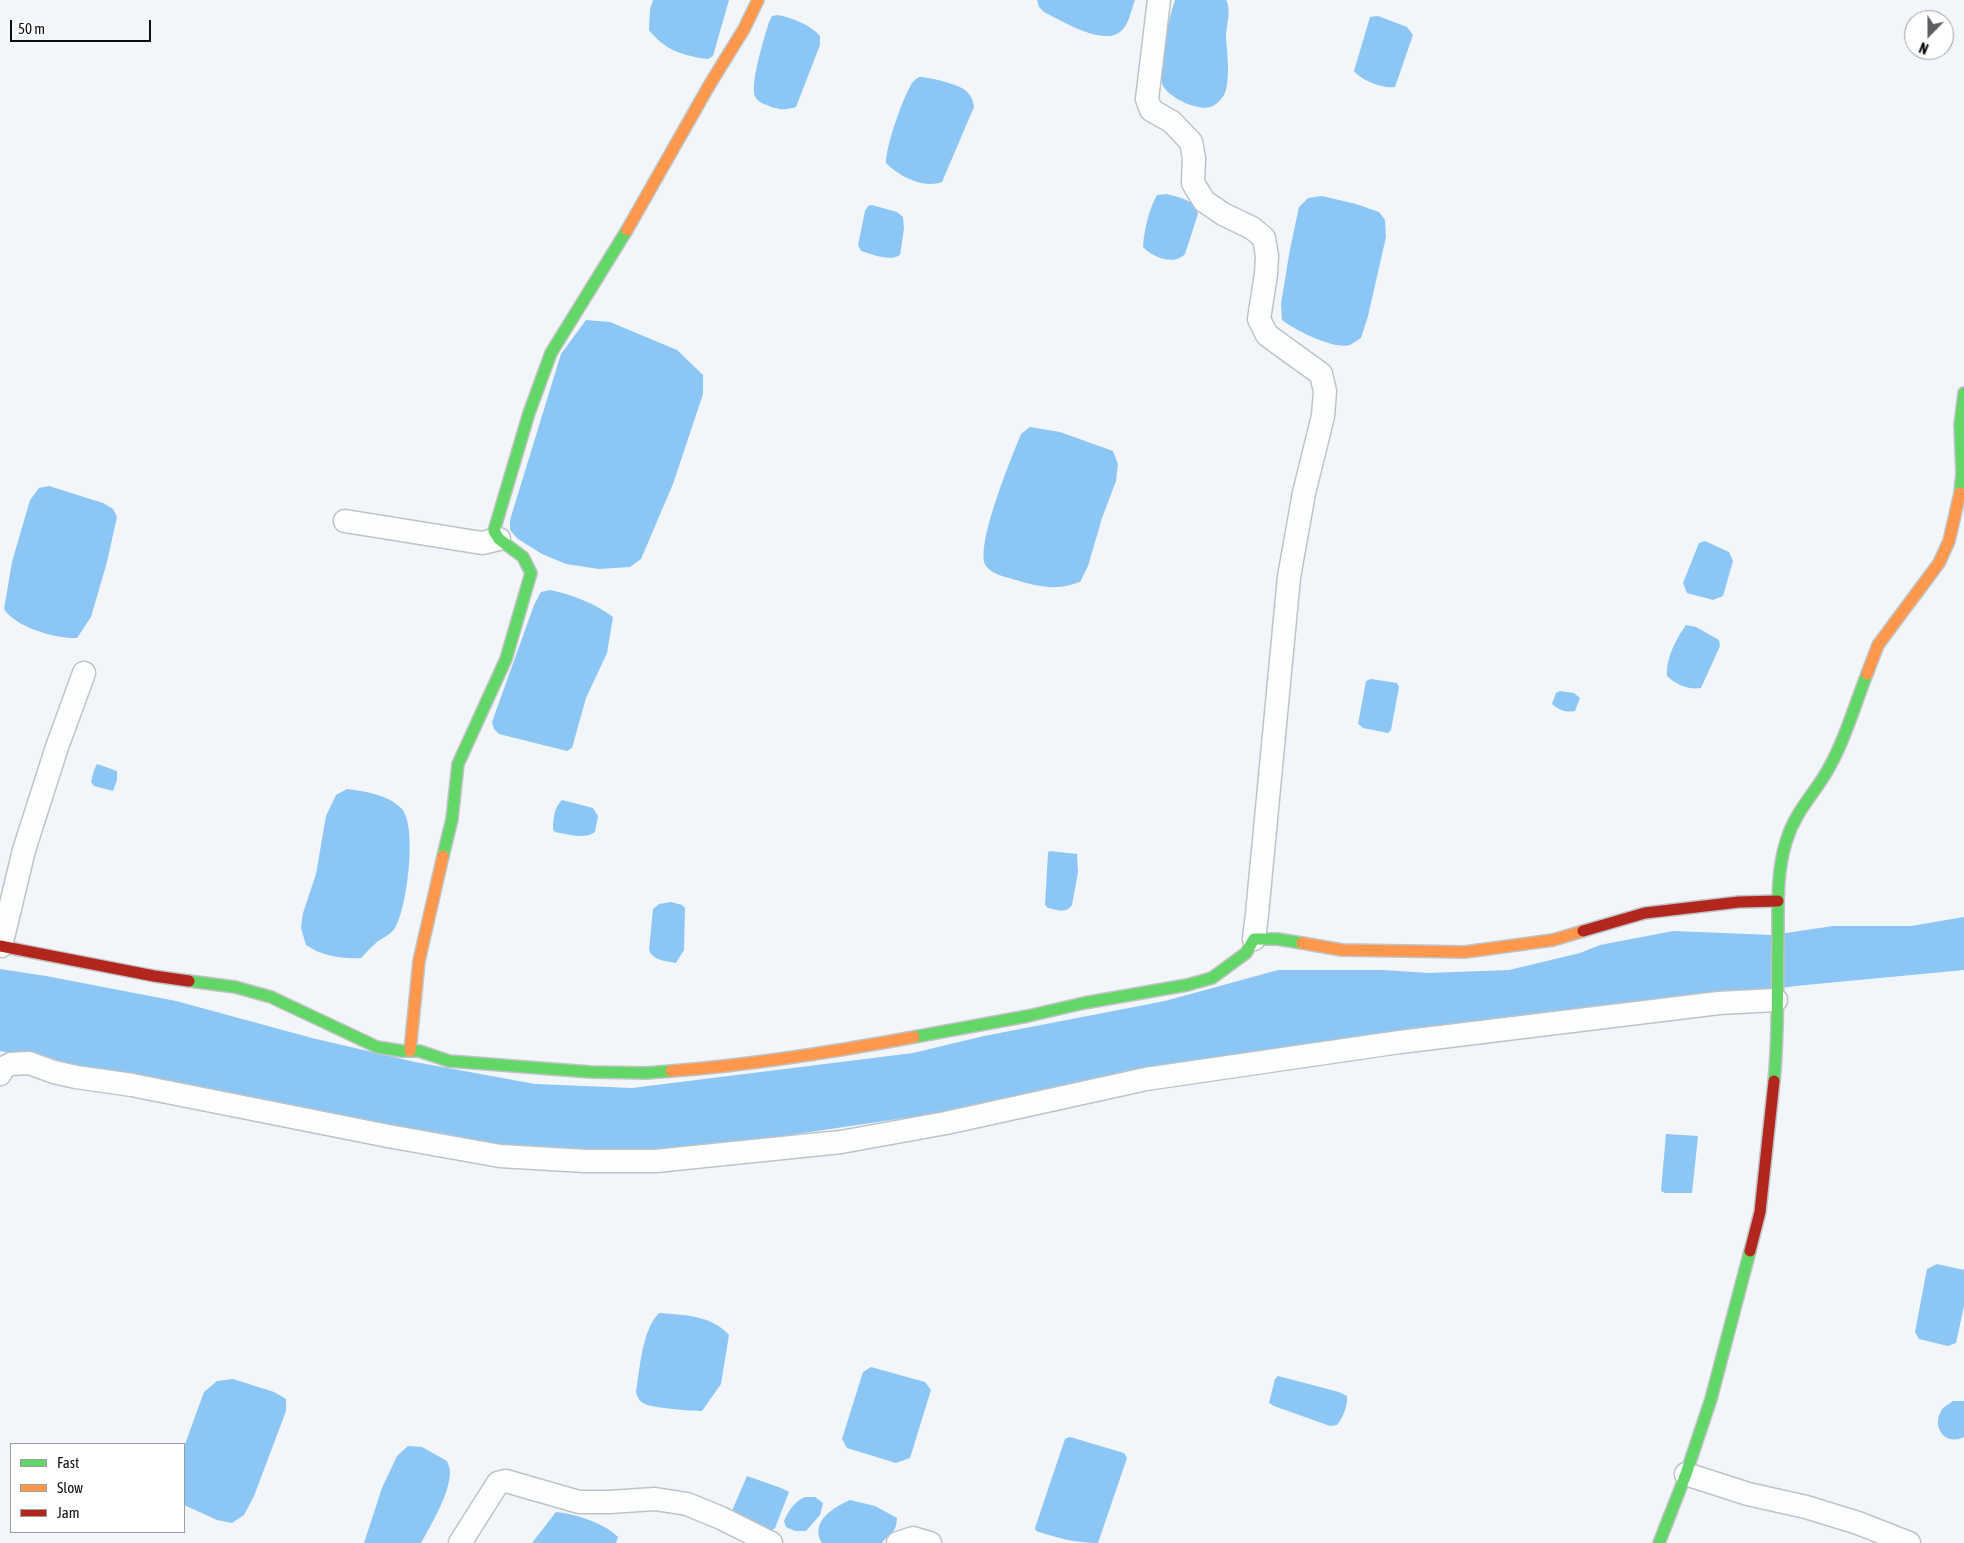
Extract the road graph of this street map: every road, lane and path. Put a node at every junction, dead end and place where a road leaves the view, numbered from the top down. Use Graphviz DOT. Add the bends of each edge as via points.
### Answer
graph roads {
  1 [pos="758,0"];
  2 [pos="1159,0"];
  3 [pos="1964,393"];
  4 [pos="346,521"];
  5 [pos="499,539"];
  6 [pos="84,673"];
  7 [pos="1778,900"];
  8 [pos="1254,939"];
  9 [pos="0,946"];
  10 [pos="1776,996"];
  11 [pos="410,1051"];
  12 [pos="0,1074"];
  13 [pos="1686,1474"];
  14 [pos="460,1543"];
  15 [pos="771,1543"];
  16 [pos="898,1543"];
  17 [pos="930,1543"];
  18 [pos="1658,1543"];
  19 [pos="1909,1543"];
  1 -- 5 [label="street" via="638,212 551,353 529,413 494,531"];
  2 -- 8 [label="street" via="1148,72 1147,99 1151,110 1172,122 1191,142 1193,183 1204,201 1264,238 1266,274 1259,319 1267,335 1321,374 1325,391 1323,416 1304,493 1289,576"];
  3 -- 7 [label="street" via="1960,425 1960,494 1949,541 1932,574 1878,645 1837,752 1791,825 1783,854"];
  4 -- 5 [label="street" via="482,543"];
  5 -- 11 [label="street" via="523,557 531,573 506,659 458,764 452,819 419,961"];
  6 -- 9 [label="street" via="24,850"];
  7 -- 8 [label="street" via="1645,912 1553,940 1466,952 1342,950 1277,939"];
  7 -- 10 [label="street"];
  8 -- 11 [label="street" via="1246,953 1212,978 1187,985 821,1054 647,1073 590,1072 449,1060"];
  9 -- 11 [label="street" via="154,976 235,987 271,997 377,1047"];
  10 -- 12 [label="street" via="1400,1042 1146,1079 946,1124 841,1142 656,1161 500,1156 76,1077 29,1063 11,1064"];
  10 -- 13 [label="street" via="1777,1052 1760,1212 1711,1399"];
  13 -- 18 [label="street"];
  13 -- 19 [label="street" via="1858,1523"];
  14 -- 15 [label="street" via="498,1483 506,1481 579,1502 655,1499 687,1504"];
  16 -- 17 [label="street" via="913,1538"];
}
